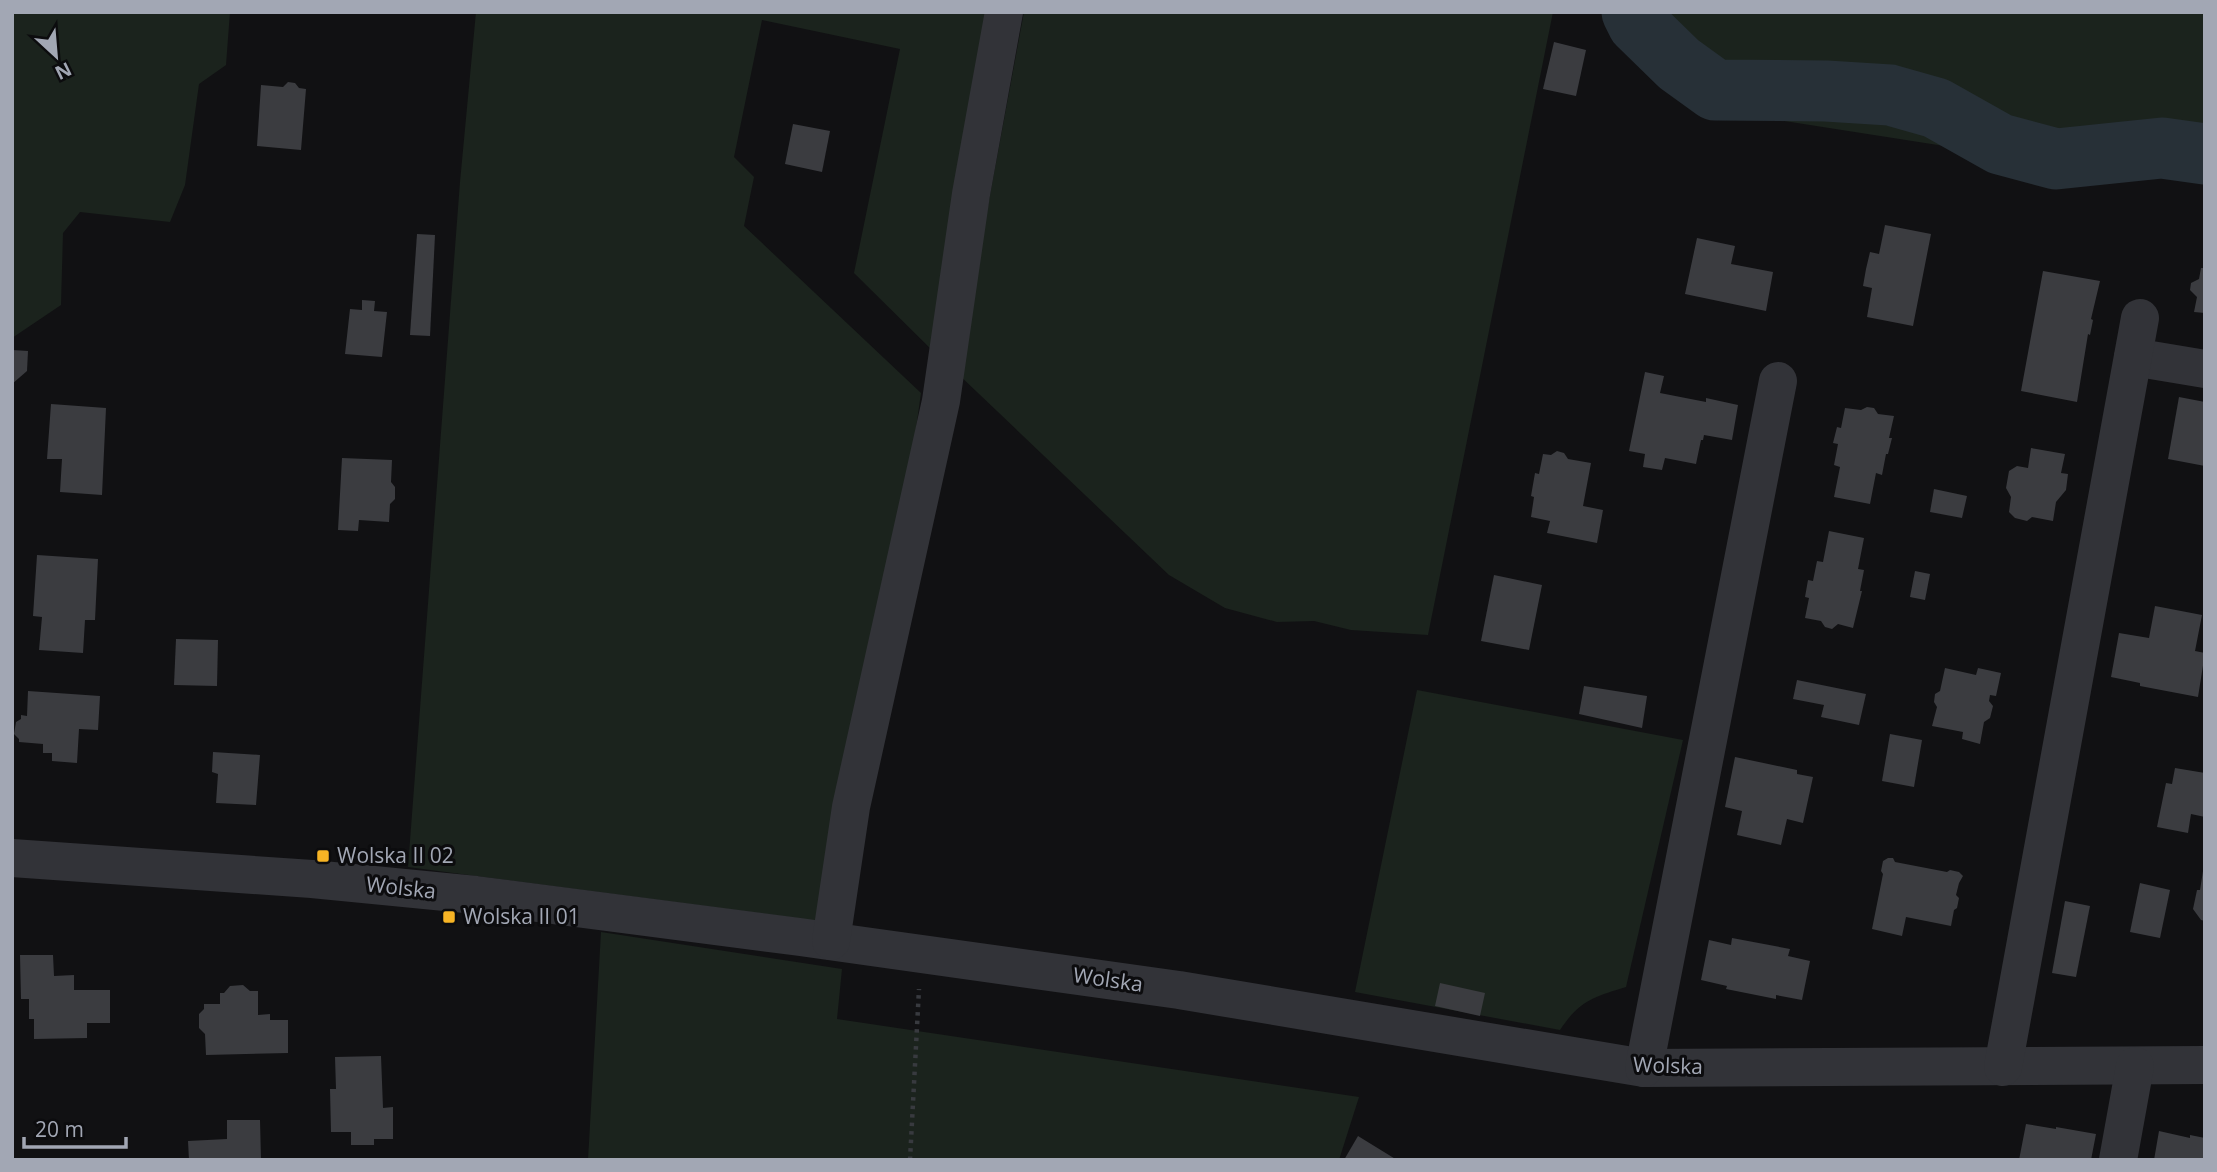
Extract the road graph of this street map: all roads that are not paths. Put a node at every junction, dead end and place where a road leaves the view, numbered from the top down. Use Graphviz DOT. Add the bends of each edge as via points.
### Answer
graph roads {
  1 [pos="1004,12"];
  2 [pos="2140,318"];
  3 [pos="2133,357"];
  4 [pos="2205,369"];
  5 [pos="1778,381"];
  6 [pos="12,858"];
  7 [pos="831,941"];
  8 [pos="2205,1065"];
  9 [pos="2136,1066"];
  10 [pos="2003,1067"];
  11 [pos="1644,1068"];
  12 [pos="2118,1160"];
  1 -- 7 [label="street" via="941,401 851,807"];
  2 -- 3 [label="street"];
  3 -- 4 [label="street"];
  3 -- 10 [label="street"];
  5 -- 11 [label="street"];
  6 -- 7 [label="street, Wolska" via="394,887"];
  7 -- 11 [label="street, Wolska" via="1179,990"];
  8 -- 9 [label="street, Wolska"];
  9 -- 10 [label="street, Wolska"];
  9 -- 12 [label="street"];
  10 -- 11 [label="street, Wolska"];
}
